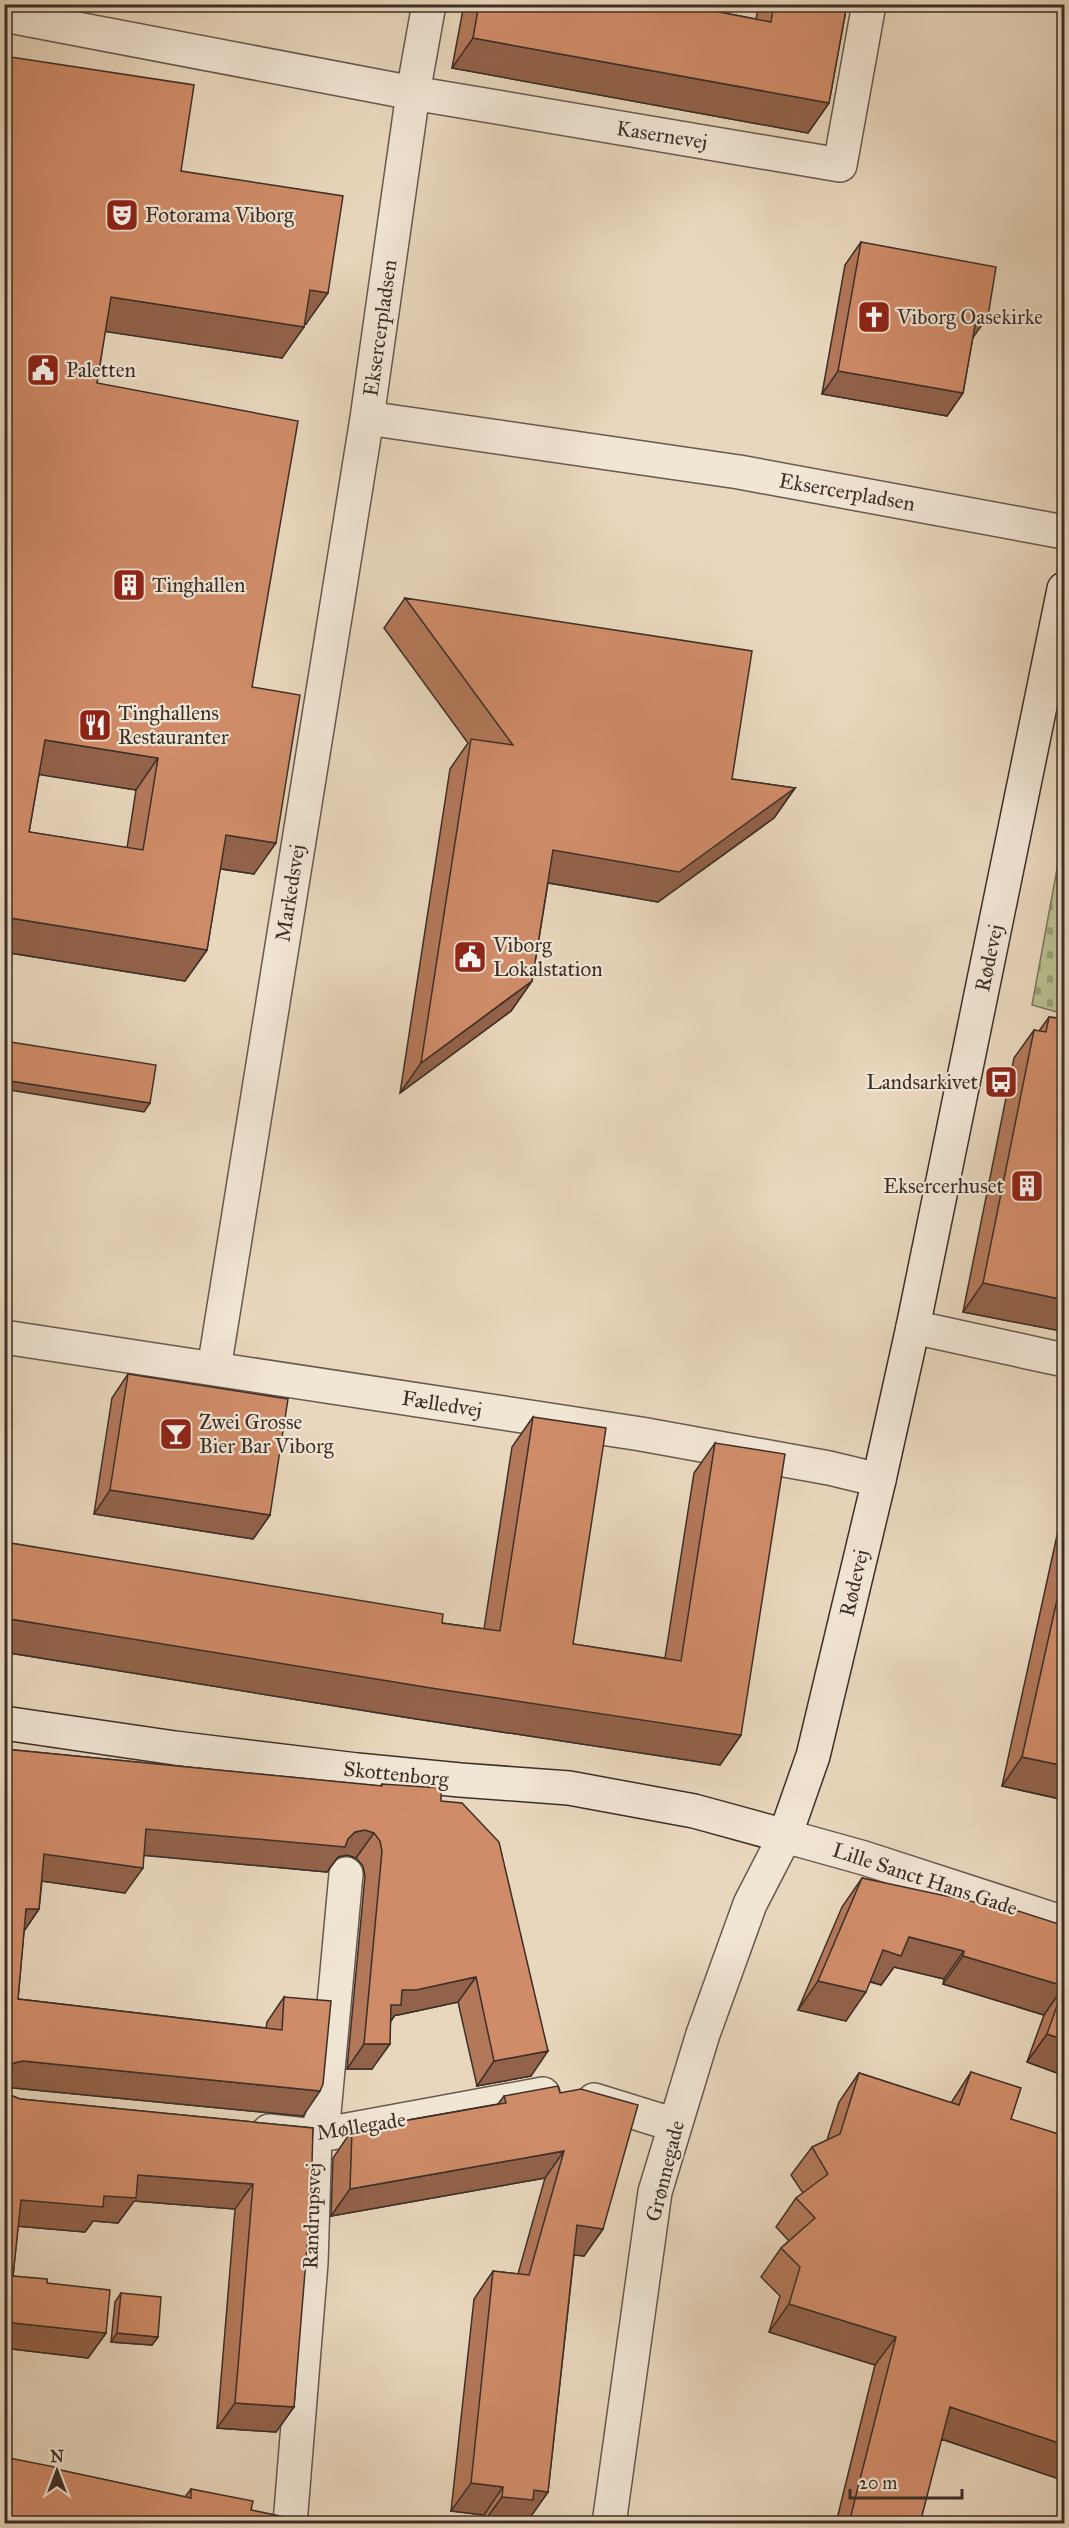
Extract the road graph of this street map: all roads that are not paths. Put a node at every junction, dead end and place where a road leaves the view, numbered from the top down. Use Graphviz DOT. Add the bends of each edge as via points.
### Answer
graph roads {
  1 [pos="429,4"];
  2 [pos="869,4"];
  3 [pos="4,15"];
  4 [pos="413,93"];
  5 [pos="367,418"];
  6 [pos="1065,532"];
  7 [pos="1065,589"];
  8 [pos="913,1327"];
  9 [pos="4,1337"];
  10 [pos="1065,1360"];
  11 [pos="214,1369"];
  12 [pos="879,1480"];
  13 [pos="4,1723"];
  14 [pos="785,1836"];
  15 [pos="346,1874"];
  16 [pos="1065,1923"];
  17 [pos="675,2125"];
  18 [pos="243,2129"];
  19 [pos="315,2136"];
  20 [pos="290,2523"];
  21 [pos="609,2523"];
  1 -- 4 [label="street"];
  2 -- 4 [label="street, Kasernevej" via="840,165"];
  3 -- 4 [label="street"];
  4 -- 5 [label="street, Eksercerpladsen"];
  5 -- 6 [label="street, Eksercerpladsen" via="739,472"];
  5 -- 11 [label="street, Markedsvej"];
  7 -- 8 [label="street, Rødevej"];
  8 -- 10 [label="street"];
  8 -- 12 [label="street, Rødevej"];
  9 -- 11 [label="street, Fælledvej"];
  11 -- 12 [label="street, Fælledvej" via="640,1434"];
  12 -- 14 [label="street, Rødevej" via="813,1756"];
  13 -- 14 [label="street, Skottenborg" via="357,1770 568,1788 694,1811"];
  14 -- 16 [label="street, Lille Sanct Hans Gade"];
  14 -- 17 [label="street, Grønnegade" via="750,1904"];
  15 -- 19 [label="street, Randrupsvej" via="324,2113"];
  17 -- 19 [label="street, Møllegade" via="584,2096 538,2094"];
  17 -- 21 [label="street, Grønnegade" via="655,2192"];
  18 -- 19 [label="street, Møllegade"];
  19 -- 20 [label="street, Randrupsvej" via="310,2263"];
}
